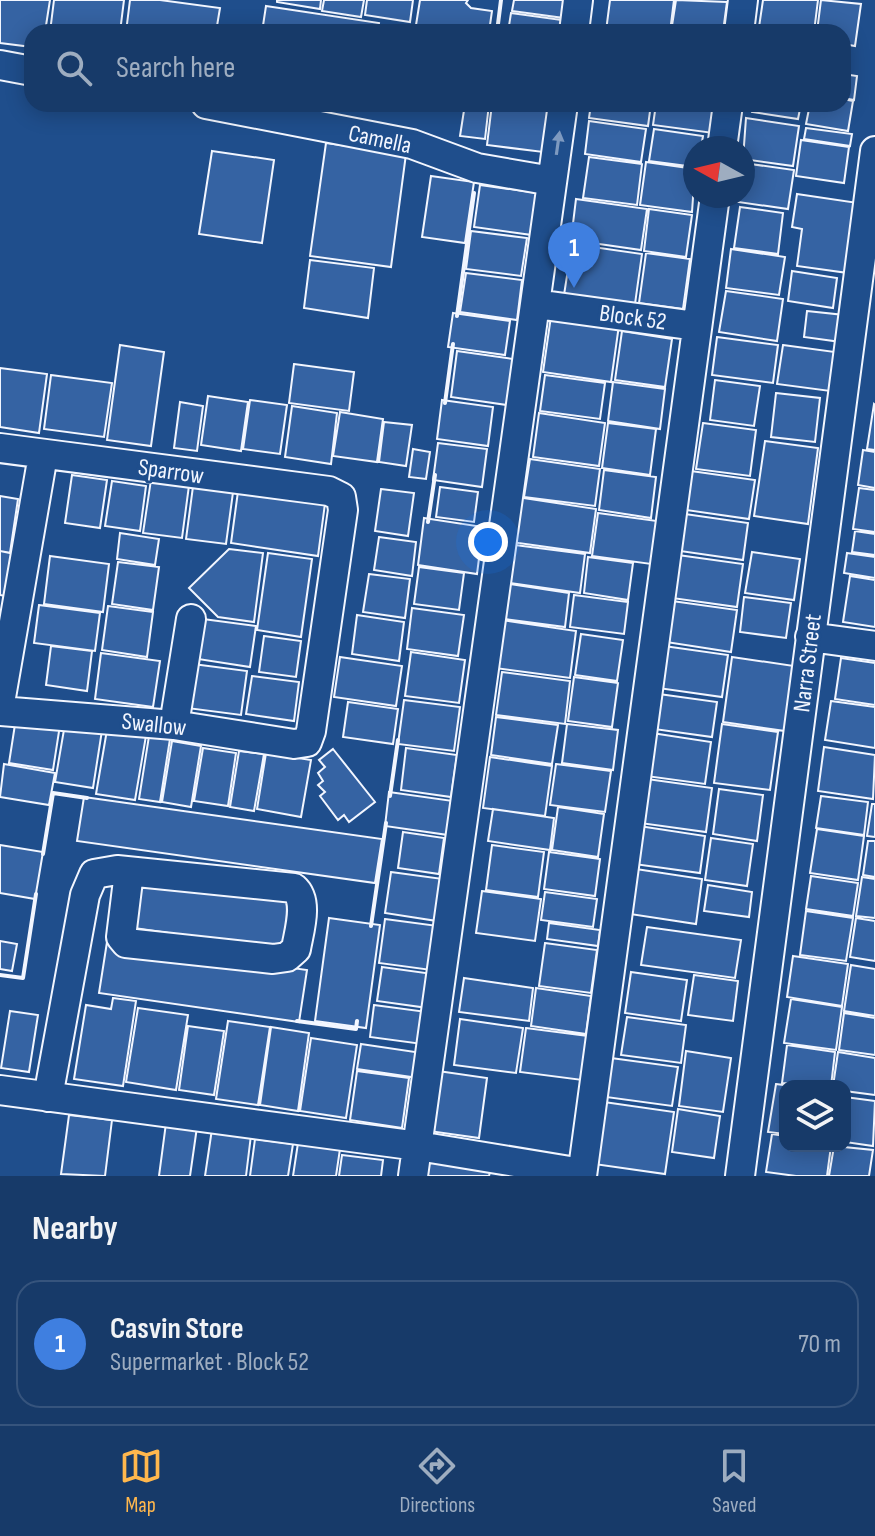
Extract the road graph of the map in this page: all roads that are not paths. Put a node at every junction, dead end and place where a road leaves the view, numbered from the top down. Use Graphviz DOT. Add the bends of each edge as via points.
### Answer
graph roads {
  1 [pos="578,0"];
  2 [pos="743,0"];
  3 [pos="575,24"];
  4 [pos="740,24"];
  5 [pos="0,65"];
  6 [pos="24,70"];
  7 [pos="247,112"];
  8 [pos="562,112"];
  9 [pos="727,112"];
  10 [pos="724,136"];
  11 [pos="875,151"];
  12 [pos="552,181"];
  13 [pos="713,208"];
  14 [pos="536,304"];
  15 [pos="696,326"];
  16 [pos="0,448"];
  17 [pos="43,455"];
  18 [pos="191,619"];
  19 [pos="810,637"];
  20 [pos="875,646"];
  21 [pos="0,703"];
  22 [pos="0,711"];
  23 [pos="174,725"];
  24 [pos="307,742"];
  25 [pos="129,872"];
  26 [pos="0,1090"];
  27 [pos="48,1097"];
  28 [pos="418,1146"];
  29 [pos="582,1174"];
  30 [pos="413,1176"];
  31 [pos="740,1176"];
  1 -- 3 [label="street"];
  2 -- 4 [label="street"];
  5 -- 6 [label="street"];
  7 -- 12 [label="street, Camella" via="412,144 477,168"];
  12 -- 8 [label="street, one-way"];
  9 -- 10 [label="street"];
  11 -- 19 [label="street, Narra Street"];
  12 -- 14 [label="street"];
  13 -- 15 [label="street, Block 52"];
  14 -- 15 [label="street, Block 52"];
  14 -- 28 [label="street"];
  15 -- 29 [label="street"];
  16 -- 17 [label="street, Sparrow"];
  17 -- 21 [label="street"];
  17 -- 24 [label="street, Sparrow" via="329,491 341,497"];
  18 -- 23 [label="street"];
  19 -- 20 [label="street"];
  19 -- 31 [label="street, Narra Street"];
  22 -- 23 [label="street, Swallow"];
  23 -- 24 [label="street, Swallow"];
  25 -- 25 [label="street" via="294,888 302,907 296,949 273,959 126,943 121,937"];
  25 -- 27 [label="street" via="94,874 87,888"];
  26 -- 27 [label="street"];
  27 -- 28 [label="street"];
  28 -- 29 [label="street"];
  28 -- 30 [label="street"];
}
